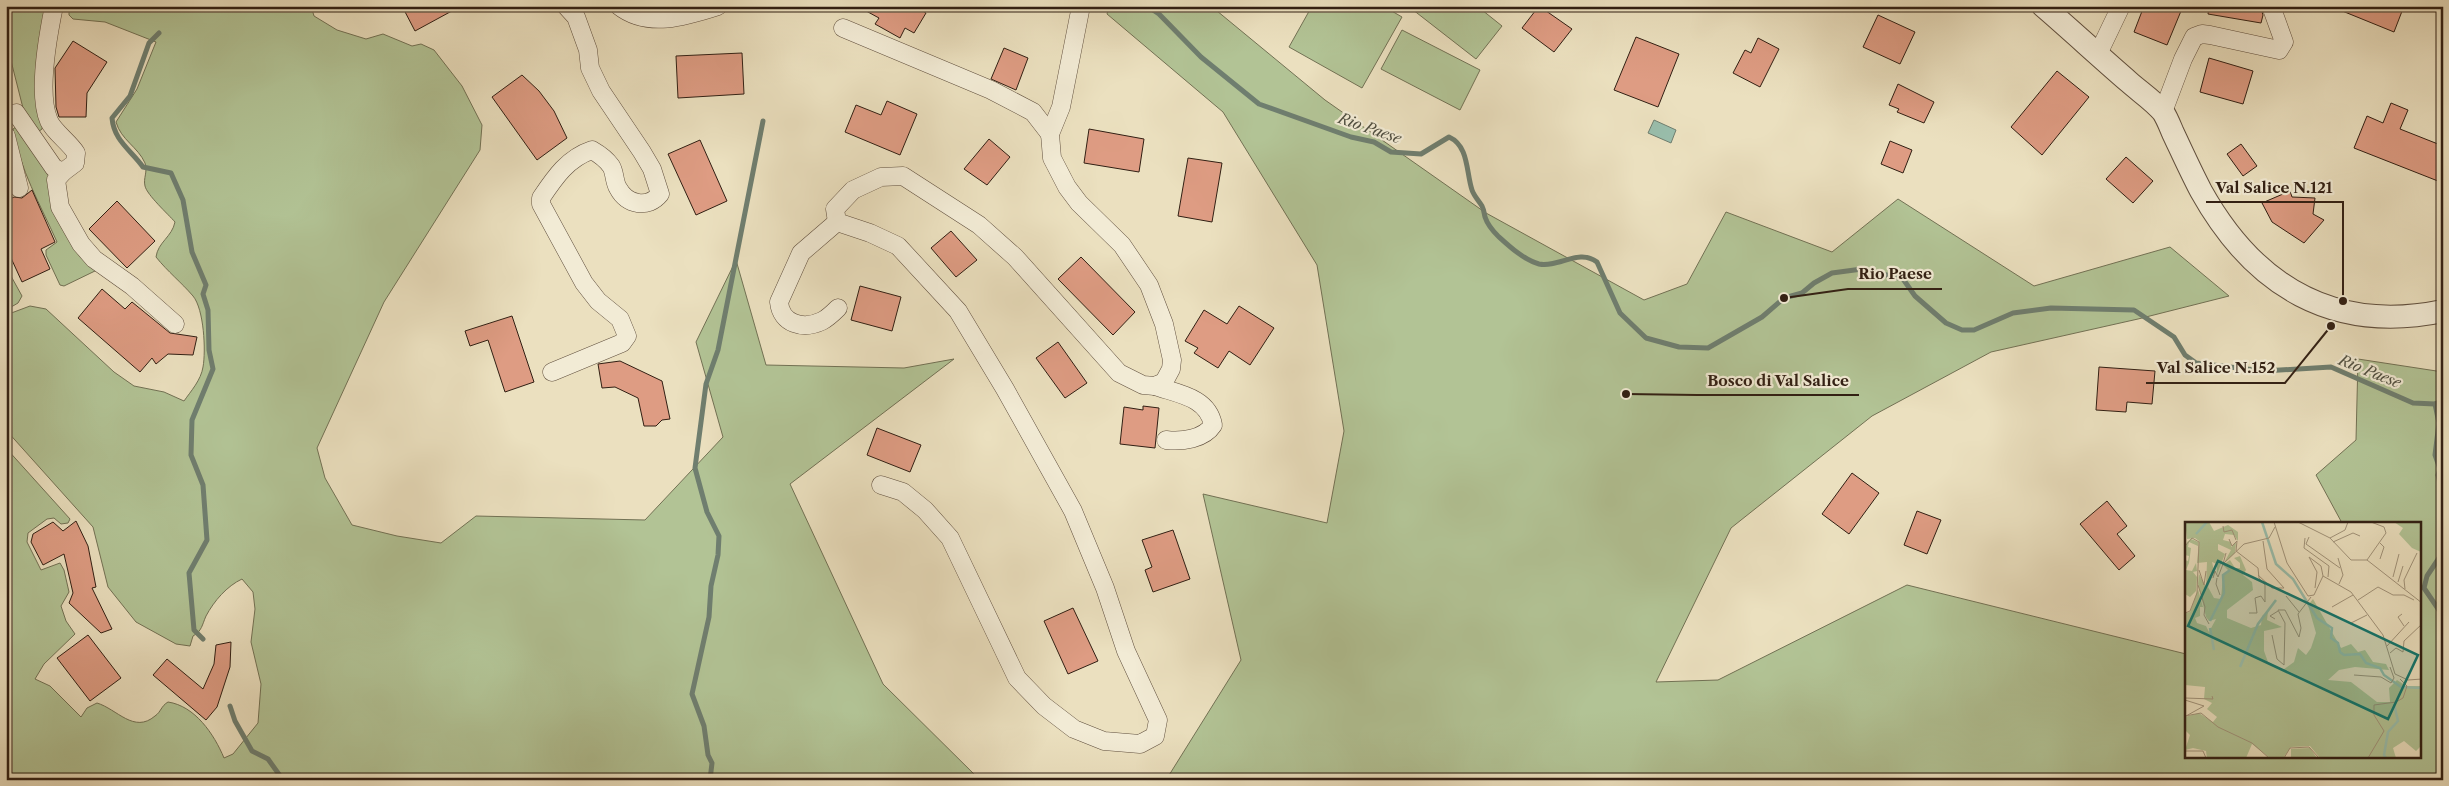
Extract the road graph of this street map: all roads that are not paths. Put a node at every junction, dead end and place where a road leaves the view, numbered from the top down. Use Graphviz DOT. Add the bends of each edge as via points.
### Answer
graph roads {
  1 [pos="54,6"];
  2 [pos="566,6"];
  3 [pos="620,6"];
  4 [pos="718,6"];
  5 [pos="1081,6"];
  6 [pos="2043,6"];
  7 [pos="2121,6"];
  8 [pos="2271,6"];
  9 [pos="843,28"];
  10 [pos="2098,54"];
  11 [pos="2163,112"];
  12 [pos="6,116"];
  13 [pos="1050,134"];
  14 [pos="6,136"];
  15 [pos="63,172"];
  16 [pos="19,188"];
  17 [pos="836,222"];
  18 [pos="838,308"];
  19 [pos="2443,311"];
  20 [pos="175,324"];
  21 [pos="552,372"];
  22 [pos="1155,386"];
  23 [pos="1166,440"];
  24 [pos="881,485"];
  1 -- 15 [label="street" via="45,64 46,110 50,123 70,144 77,158"];
  2 -- 21 [label="street" via="576,17 588,50 590,68 601,91 652,169 660,194 644,205 628,200 618,189 611,166 592,150 567,164 541,198 541,204 584,283 598,301 620,319 627,336 622,343"];
  3 -- 4 [label="street" via="641,17 666,19"];
  5 -- 13 [label="street" via="1061,107"];
  6 -- 10 [label="street"];
  7 -- 10 [label="street"];
  8 -- 11 [label="street" via="2284,42 2280,50 2210,35 2194,37"];
  9 -- 13 [label="street" via="991,90 1033,112"];
  10 -- 11 [label="street"];
  11 -- 19 [label="street" via="2220,222 2269,276 2306,299 2355,315 2426,315"];
  12 -- 15 [label="street" via="16,113 54,168"];
  13 -- 22 [label="street" via="1052,158 1067,187 1122,246 1150,286 1164,324 1172,360 1168,377"];
  14 -- 16 [label="street"];
  15 -- 20 [label="street" via="56,180 60,207 81,244 94,259 132,286"];
  17 -- 18 [label="street" via="801,253 779,302 785,318 808,326 824,321"];
  17 -- 22 [label="street" via="835,210 853,190 881,177 903,176 986,231 1015,257 1118,373 1134,382"];
  17 -- 24 [label="street" via="898,246 958,311 1073,511 1105,588 1126,651 1158,720 1155,736 1140,744 1104,741 1074,728 1044,706 1016,678 950,538 925,510 903,492"];
  22 -- 23 [label="street" via="1198,401 1212,419 1213,425 1203,434 1182,441"];
}
